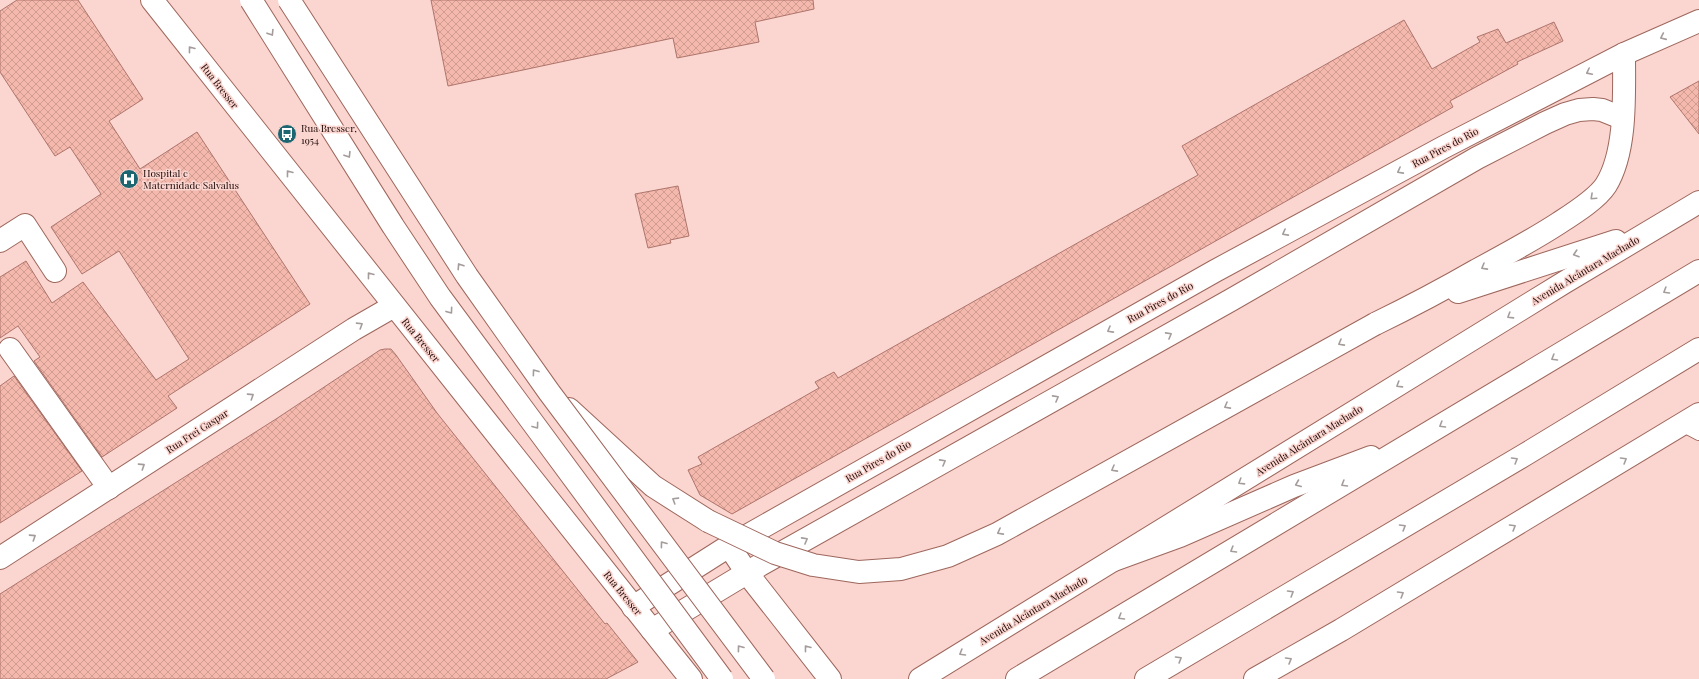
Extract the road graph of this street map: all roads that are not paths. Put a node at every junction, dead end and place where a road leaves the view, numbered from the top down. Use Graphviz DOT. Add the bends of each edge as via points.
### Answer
graph roads {
  1 [pos="152,0"];
  2 [pos="251,0"];
  3 [pos="289,0"];
  4 [pos="1699,21"];
  5 [pos="1624,54"];
  6 [pos="1622,118"];
  7 [pos="1699,202"];
  8 [pos="1653,229"];
  9 [pos="0,241"];
  10 [pos="55,271"];
  11 [pos="1215,271"];
  12 [pos="1699,272"];
  13 [pos="1231,300"];
  14 [pos="394,306"];
  15 [pos="1411,307"];
  16 [pos="10,349"];
  17 [pos="1699,349"];
  18 [pos="1073,351"];
  19 [pos="1088,381"];
  20 [pos="549,392"];
  21 [pos="1694,424"];
  22 [pos="1414,442"];
  23 [pos="904,446"];
  24 [pos="921,474"];
  25 [pos="109,488"];
  26 [pos="729,546"];
  27 [pos="0,558"];
  28 [pos="1114,560"];
  29 [pos="747,573"];
  30 [pos="634,607"];
  31 [pos="652,630"];
  32 [pos="691,679"];
  33 [pos="722,679"];
  34 [pos="764,679"];
  35 [pos="830,679"];
  36 [pos="920,679"];
  37 [pos="1017,679"];
  38 [pos="1146,679"];
  39 [pos="1256,679"];
  14 -- 1 [label="main road, Rua Bresser, one-way"];
  2 -- 33 [label="main road, one-way, bridge" via="440,297"];
  20 -- 3 [label="main road, one-way, bridge" via="467,276"];
  4 -- 5 [label="main road, Rua Pires do Rio, one-way"];
  5 -- 6 [label="main road"];
  5 -- 11 [label="main road, Rua Pires do Rio, one-way" via="1444,147"];
  6 -- 13 [label="main road" via="1593,108 1565,114 1545,123 1477,158"];
  6 -- 15 [label="main road, one-way" via="1615,165 1605,186 1581,208 1536,238"];
  7 -- 8 [label="main road, Avenida Alcântara Machado"];
  8 -- 15 [label="main road, one-way"];
  8 -- 28 [label="main road, Avenida Alcântara Machado, one-way"];
  9 -- 10 [label="main road" via="25,225"];
  11 -- 13 [label="main road"];
  11 -- 18 [label="main road, Rua Pires do Rio, one-way"];
  12 -- 22 [label="main road, one-way"];
  19 -- 13 [label="main road, one-way"];
  25 -- 14 [label="main road, Rua Frei Gaspar, one-way" via="348,333"];
  14 -- 30 [label="main road, Rua Bresser"];
  15 -- 20 [label="main road, one-way, bridge" via="1375,324 997,534 948,556 901,569 859,572 813,565 775,553 708,521 653,486"];
  16 -- 25 [label="main road"];
  38 -- 17 [label="main road, one-way"];
  18 -- 19 [label="main road"];
  18 -- 23 [label="main road, Rua Pires do Rio"];
  24 -- 19 [label="main road, one-way"];
  34 -- 20 [label="main road, one-way, bridge"];
  39 -- 21 [label="main road, one-way"];
  22 -- 28 [label="main road, one-way" via="1341,467 1180,536"];
  22 -- 37 [label="main road, one-way"];
  23 -- 24 [label="main road"];
  23 -- 26 [label="main road, Rua Pires do Rio"];
  29 -- 24 [label="main road, one-way"];
  27 -- 25 [label="main road, Rua Frei Gaspar, one-way"];
  26 -- 29 [label="main road"];
  26 -- 30 [label="main road, Rua Pires do Rio"];
  28 -- 36 [label="main road, Avenida Alcântara Machado, one-way"];
  29 -- 31 [label="main road"];
  35 -- 29 [label="main road, one-way"];
  30 -- 31 [label="main road, Rua Bresser"];
  31 -- 32 [label="main road, Rua Bresser"];
}
